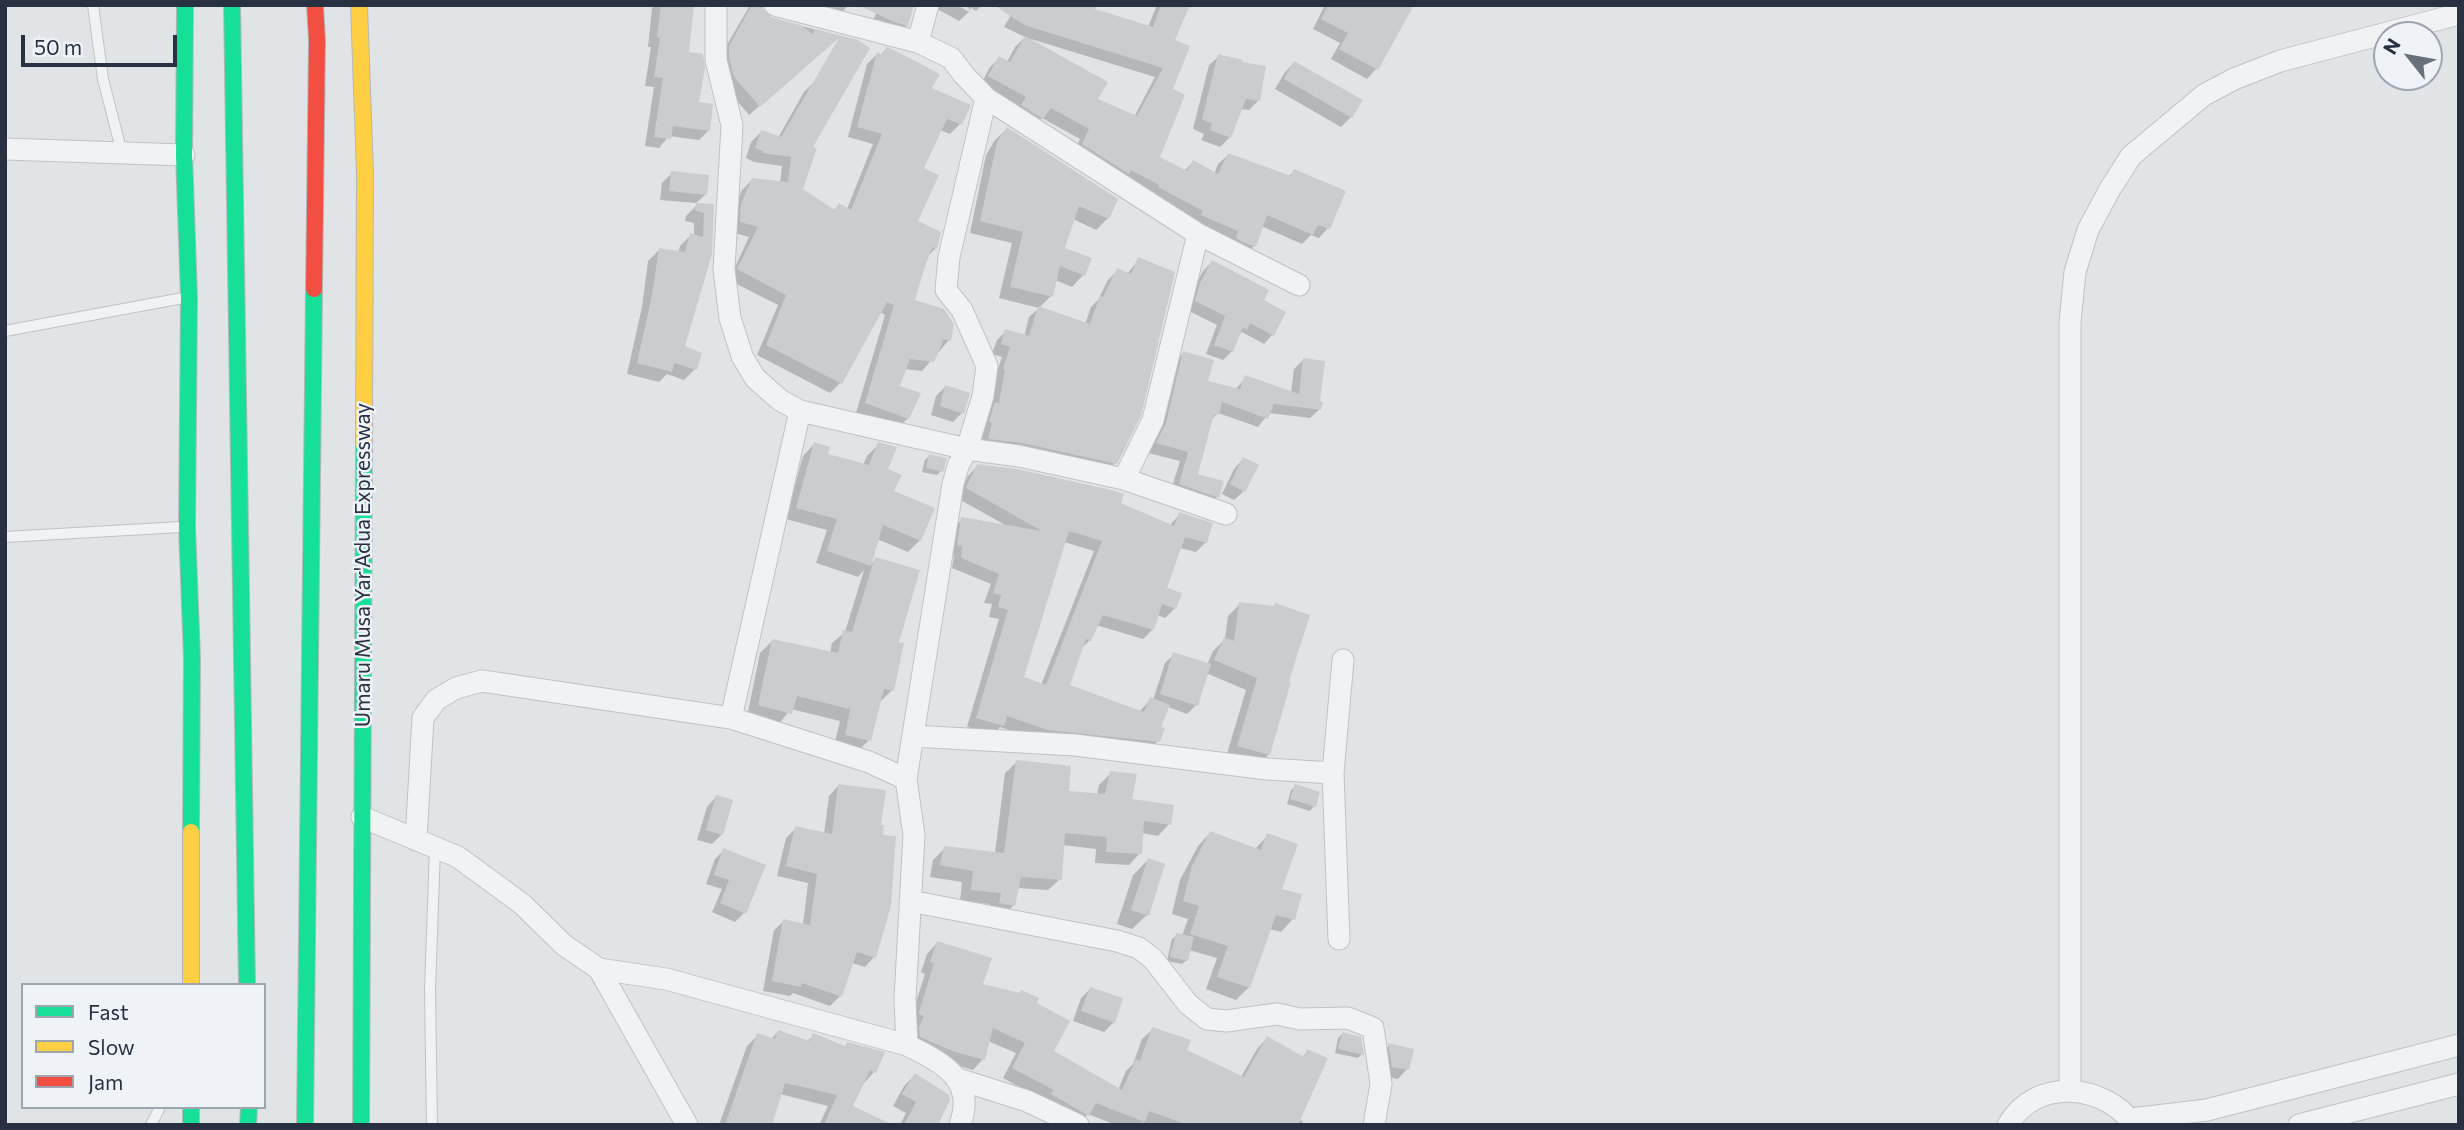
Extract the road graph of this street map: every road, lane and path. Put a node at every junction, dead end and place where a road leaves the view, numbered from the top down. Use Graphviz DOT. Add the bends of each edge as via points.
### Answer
graph roads {
  1 [pos="93,5"];
  2 [pos="185,5"];
  3 [pos="232,5"];
  4 [pos="315,5"];
  5 [pos="359,5"];
  6 [pos="716,5"];
  7 [pos="775,5"];
  8 [pos="928,5"];
  9 [pos="2459,14"];
  10 [pos="918,43"];
  11 [pos="986,98"];
  12 [pos="5,149"];
  13 [pos="122,153"];
  14 [pos="184,155"];
  15 [pos="1198,234"];
  16 [pos="1299,285"];
  17 [pos="189,297"];
  18 [pos="5,331"];
  19 [pos="800,411"];
  20 [pos="967,449"];
  21 [pos="1124,479"];
  22 [pos="1226,514"];
  23 [pos="363,522"];
  24 [pos="187,527"];
  25 [pos="5,537"];
  26 [pos="347,602"];
  27 [pos="207,607"];
  28 [pos="1343,660"];
  29 [pos="227,688"];
  30 [pos="325,709"];
  31 [pos="731,718"];
  32 [pos="913,736"];
  33 [pos="244,755"];
  34 [pos="1333,773"];
  35 [pos="906,779"];
  36 [pos="309,789"];
  37 [pos="362,817"];
  38 [pos="426,844"];
  39 [pos="910,901"];
  40 [pos="1339,939"];
  41 [pos="599,969"];
  42 [pos="191,983"];
  43 [pos="247,983"];
  44 [pos="906,1045"];
  45 [pos="2459,1045"];
  46 [pos="958,1079"];
  47 [pos="2459,1084"];
  48 [pos="2070,1091"];
  49 [pos="159,1109"];
  50 [pos="306,1122"];
  51 [pos="2132,1122"];
  52 [pos="151,1125"];
  53 [pos="361,1125"];
  54 [pos="432,1125"];
  55 [pos="687,1125"];
  56 [pos="960,1125"];
  57 [pos="1078,1125"];
  58 [pos="1374,1125"];
  59 [pos="2008,1125"];
  60 [pos="2299,1125"];
  1 -- 13 [label="lane" via="103,79"];
  2 -- 14 [label="highway"];
  3 -- 33 [label="highway"];
  4 -- 36 [label="highway"];
  5 -- 23 [label="highway, Umaru Musa Yar'Adua Expressway" via="365,174"];
  6 -- 19 [label="street" via="716,60 732,125 723,269 730,318 742,356 755,378"];
  7 -- 10 [label="street"];
  8 -- 10 [label="street"];
  9 -- 48 [label="street" via="2280,61 2204,94 2131,156 2088,230 2075,272 2070,322"];
  10 -- 11 [label="street" via="951,58"];
  11 -- 15 [label="street"];
  11 -- 20 [label="street" via="946,290 962,310 987,366"];
  12 -- 13 [label="street"];
  13 -- 14 [label="street"];
  14 -- 17 [label="highway"];
  15 -- 16 [label="street"];
  15 -- 21 [label="street" via="1153,420"];
  17 -- 18 [label="lane"];
  17 -- 24 [label="highway"];
  19 -- 20 [label="street"];
  19 -- 31 [label="street"];
  20 -- 21 [label="street"];
  20 -- 32 [label="street" via="953,484"];
  21 -- 22 [label="street"];
  23 -- 26 [label="highway"];
  23 -- 37 [label="highway, Umaru Musa Yar'Adua Expressway"];
  24 -- 25 [label="lane"];
  24 -- 27 [label="highway"];
  24 -- 42 [label="highway" via="192,659"];
  28 -- 34 [label="street"];
  29 -- 33 [label="highway"];
  30 -- 36 [label="highway"];
  31 -- 35 [label="street" via="869,762"];
  31 -- 38 [label="street" via="482,681 456,688 436,700 423,718"];
  32 -- 34 [label="street" via="1096,747"];
  32 -- 35 [label="street"];
  33 -- 43 [label="highway"];
  34 -- 40 [label="street"];
  35 -- 39 [label="street" via="914,835"];
  36 -- 50 [label="highway"];
  37 -- 38 [label="street"];
  37 -- 53 [label="highway, Umaru Musa Yar'Adua Expressway"];
  38 -- 41 [label="street" via="457,857"];
  38 -- 54 [label="lane"];
  39 -- 44 [label="street"];
  39 -- 58 [label="street" via="1139,948 1207,1019 1277,1014 1300,1019 1348,1018 1373,1028 1381,1084"];
  41 -- 44 [label="street" via="666,979"];
  41 -- 55 [label="street"];
  44 -- 46 [label="street"];
  45 -- 51 [label="street" via="2207,1110"];
  46 -- 56 [label="street" via="966,1108"];
  46 -- 57 [label="street" via="1027,1101"];
  47 -- 60 [label="street"];
  48 -- 51 [label="street" via="2104,1097"];
  48 -- 59 [label="street" via="2030,1103"];
  49 -- 52 [label="lane"];
}
